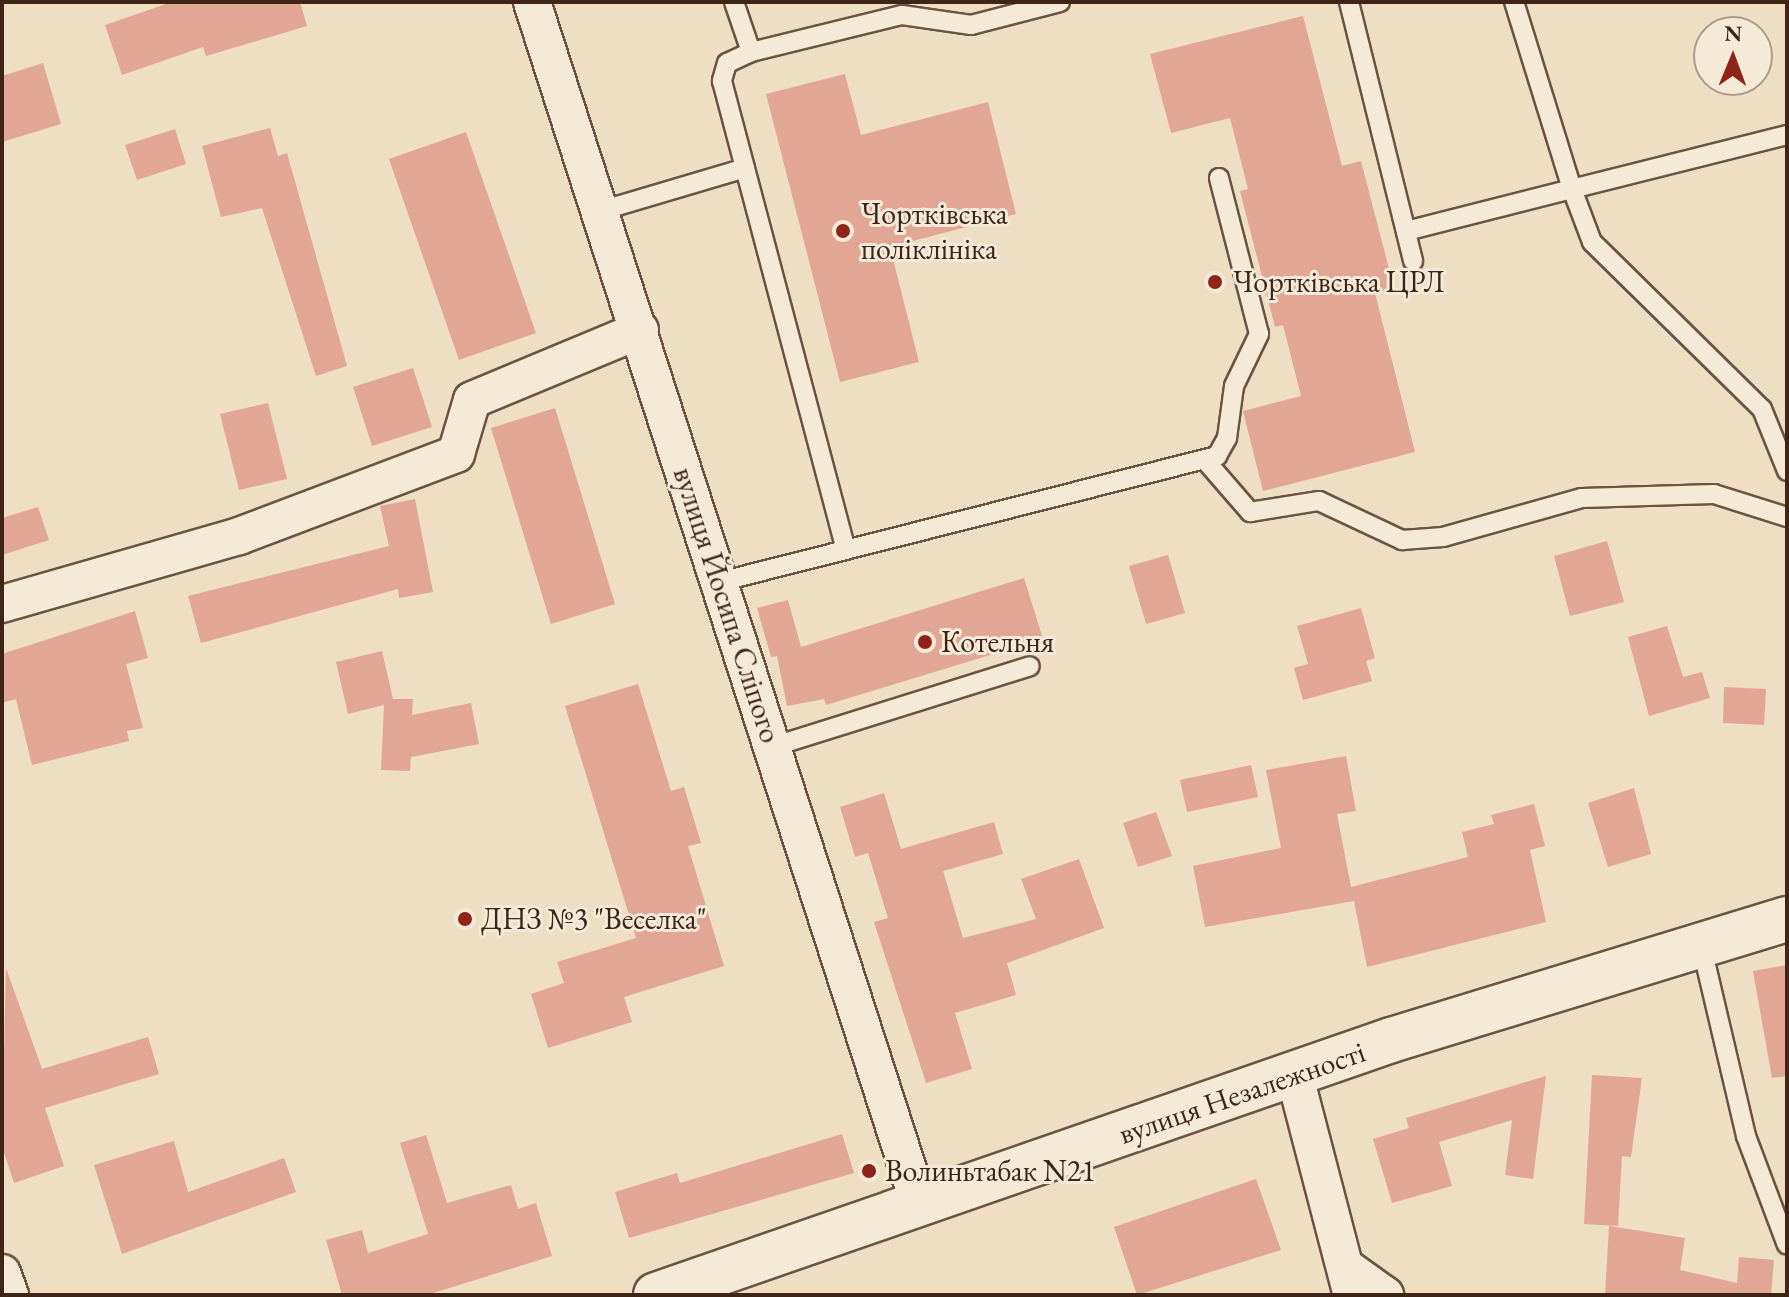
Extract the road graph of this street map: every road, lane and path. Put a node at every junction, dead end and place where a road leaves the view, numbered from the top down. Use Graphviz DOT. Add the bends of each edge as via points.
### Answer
graph roads {
  1 [pos="532,2"];
  2 [pos="734,2"];
  3 [pos="1060,2"];
  4 [pos="1349,2"];
  5 [pos="1514,2"];
  6 [pos="751,52"];
  7 [pos="1787,135"];
  8 [pos="745,168"];
  9 [pos="1219,178"];
  10 [pos="1572,189"];
  11 [pos="600,211"];
  12 [pos="1406,231"];
  13 [pos="1413,261"];
  14 [pos="640,330"];
  15 [pos="1205,460"];
  16 [pos="1787,471"];
  17 [pos="1787,517"];
  18 [pos="846,550"];
  19 [pos="719,582"];
  20 [pos="2,604"];
  21 [pos="1030,666"];
  22 [pos="772,747"];
  23 [pos="1787,919"];
  24 [pos="1701,943"];
  25 [pos="1294,1073"];
  26 [pos="920,1207"];
  27 [pos="1787,1245"];
  28 [pos="2,1273"];
  29 [pos="1350,1281"];
  30 [pos="668,1293"];
  31 [pos="10,1295"];
  32 [pos="1385,1295"];
  1 -- 11 [label="street, вулиця Йосипа Сліпого"];
  2 -- 6 [label="lane"];
  3 -- 6 [label="lane" via="971,25 902,15"];
  4 -- 12 [label="lane"];
  5 -- 10 [label="lane"];
  6 -- 8 [label="lane" via="733,59 722,73"];
  7 -- 10 [label="lane"];
  8 -- 11 [label="lane"];
  8 -- 18 [label="lane"];
  9 -- 15 [label="lane" via="1259,334 1234,386 1224,447"];
  10 -- 12 [label="lane"];
  10 -- 16 [label="lane" via="1592,242 1762,409"];
  11 -- 14 [label="street, вулиця Йосипа Сліпого"];
  12 -- 13 [label="lane"];
  14 -- 19 [label="street, вулиця Йосипа Сліпого"];
  14 -- 20 [label="street" via="472,400 456,454 239,536"];
  15 -- 17 [label="lane" via="1250,512 1319,501 1402,540 1428,540 1593,497 1714,494"];
  15 -- 18 [label="lane"];
  18 -- 19 [label="lane"];
  19 -- 22 [label="street, вулиця Йосипа Сліпого"];
  21 -- 22 [label="lane"];
  22 -- 26 [label="street, вулиця Йосипа Сліпого"];
  23 -- 24 [label="main road, вулиця Незалежності"];
  24 -- 25 [label="main road, вулиця Незалежності"];
  24 -- 27 [label="lane" via="1746,1136"];
  25 -- 26 [label="main road, вулиця Незалежності"];
  25 -- 29 [label="street"];
  26 -- 30 [label="main road, вулиця Незалежності"];
  28 -- 31 [label="street"];
  29 -- 32 [label="street"];
}
